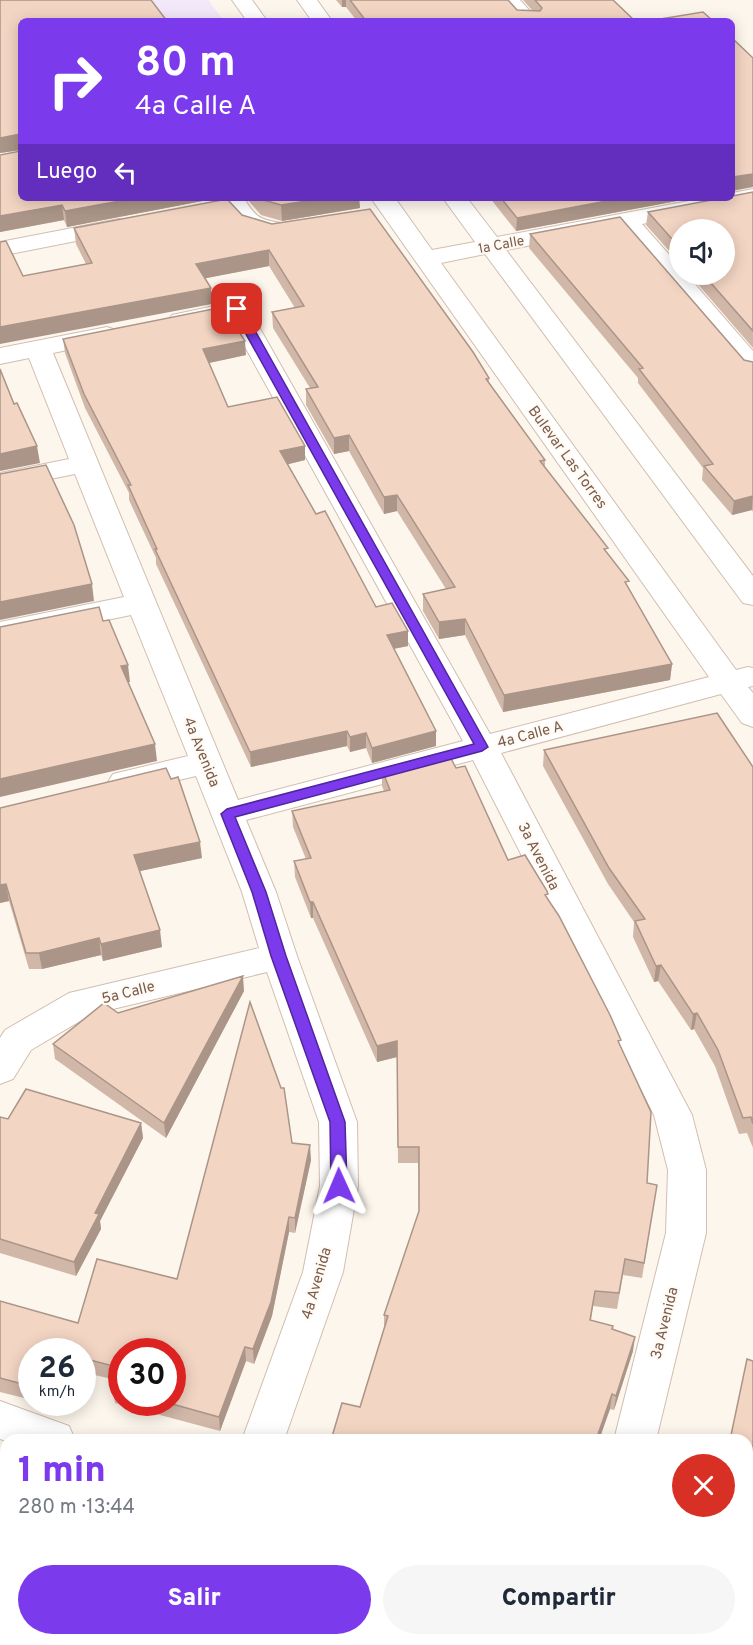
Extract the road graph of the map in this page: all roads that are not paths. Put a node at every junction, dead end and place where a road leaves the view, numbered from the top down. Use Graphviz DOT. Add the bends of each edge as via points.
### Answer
graph roads {
  1 [pos="242,0"];
  2 [pos="307,0"];
  3 [pos="509,0"];
  4 [pos="255,18"];
  5 [pos="320,18"];
  6 [pos="526,18"];
  7 [pos="753,196"];
  8 [pos="735,199"];
  9 [pos="457,201"];
  10 [pos="726,201"];
  11 [pos="226,203"];
  12 [pos="382,208"];
  13 [pos="625,220"];
  14 [pos="141,222"];
  15 [pos="303,227"];
  16 [pos="491,246"];
  17 [pos="0,249"];
  18 [pos="427,258"];
  19 [pos="38,349"];
  20 [pos="0,356"];
  21 [pos="753,367"];
  22 [pos="86,465"];
  23 [pos="0,481"];
  24 [pos="753,596"];
  25 [pos="142,603"];
  26 [pos="0,632"];
  27 [pos="741,679"];
  28 [pos="753,716"];
  29 [pos="482,747"];
  30 [pos="206,763"];
  31 [pos="92,789"];
  32 [pos="227,814"];
  33 [pos="279,956"];
  34 [pos="0,1069"];
  35 [pos="0,1420"];
  36 [pos="38,1434"];
  37 [pos="264,1434"];
  38 [pos="636,1434"];
  1 -- 4 [label="street"];
  2 -- 5 [label="street"];
  3 -- 6 [label="street"];
  7 -- 8 [label="street, 1a Calle"];
  9 -- 16 [label="street"];
  10 -- 13 [label="street, 1a Calle"];
  11 -- 15 [label="street" via="263,230"];
  12 -- 18 [label="street, Bulevar Las Torres"];
  13 -- 16 [label="street, 1a Calle"];
  13 -- 21 [label="street"];
  14 -- 17 [label="street"];
  16 -- 18 [label="street, 1a Calle"];
  16 -- 24 [label="street"];
  18 -- 27 [label="street, Bulevar Las Torres"];
  19 -- 20 [label="street"];
  19 -- 22 [label="street, 4a Avenida"];
  19 -- 29 [label="street, 3a Avenida" via="237,309"];
  22 -- 23 [label="street"];
  22 -- 25 [label="street, 4a Avenida"];
  25 -- 26 [label="street"];
  25 -- 30 [label="street, 4a Avenida"];
  27 -- 28 [label="street, Bulevar Las Torres"];
  27 -- 29 [label="street, 4a Calle A"];
  29 -- 32 [label="street, 4a Calle A"];
  29 -- 38 [label="street, 3a Avenida" via="673,1115 687,1170 686,1233"];
  30 -- 31 [label="street"];
  30 -- 32 [label="street, 4a Avenida"];
  32 -- 33 [label="street, 4a Avenida" via="259,892"];
  33 -- 34 [label="street, 5a Calle" via="82,1003 18,1040"];
  33 -- 37 [label="street, 4a Avenida" via="338,1122 339,1186 323,1272"];
  35 -- 36 [label="street"];
}
